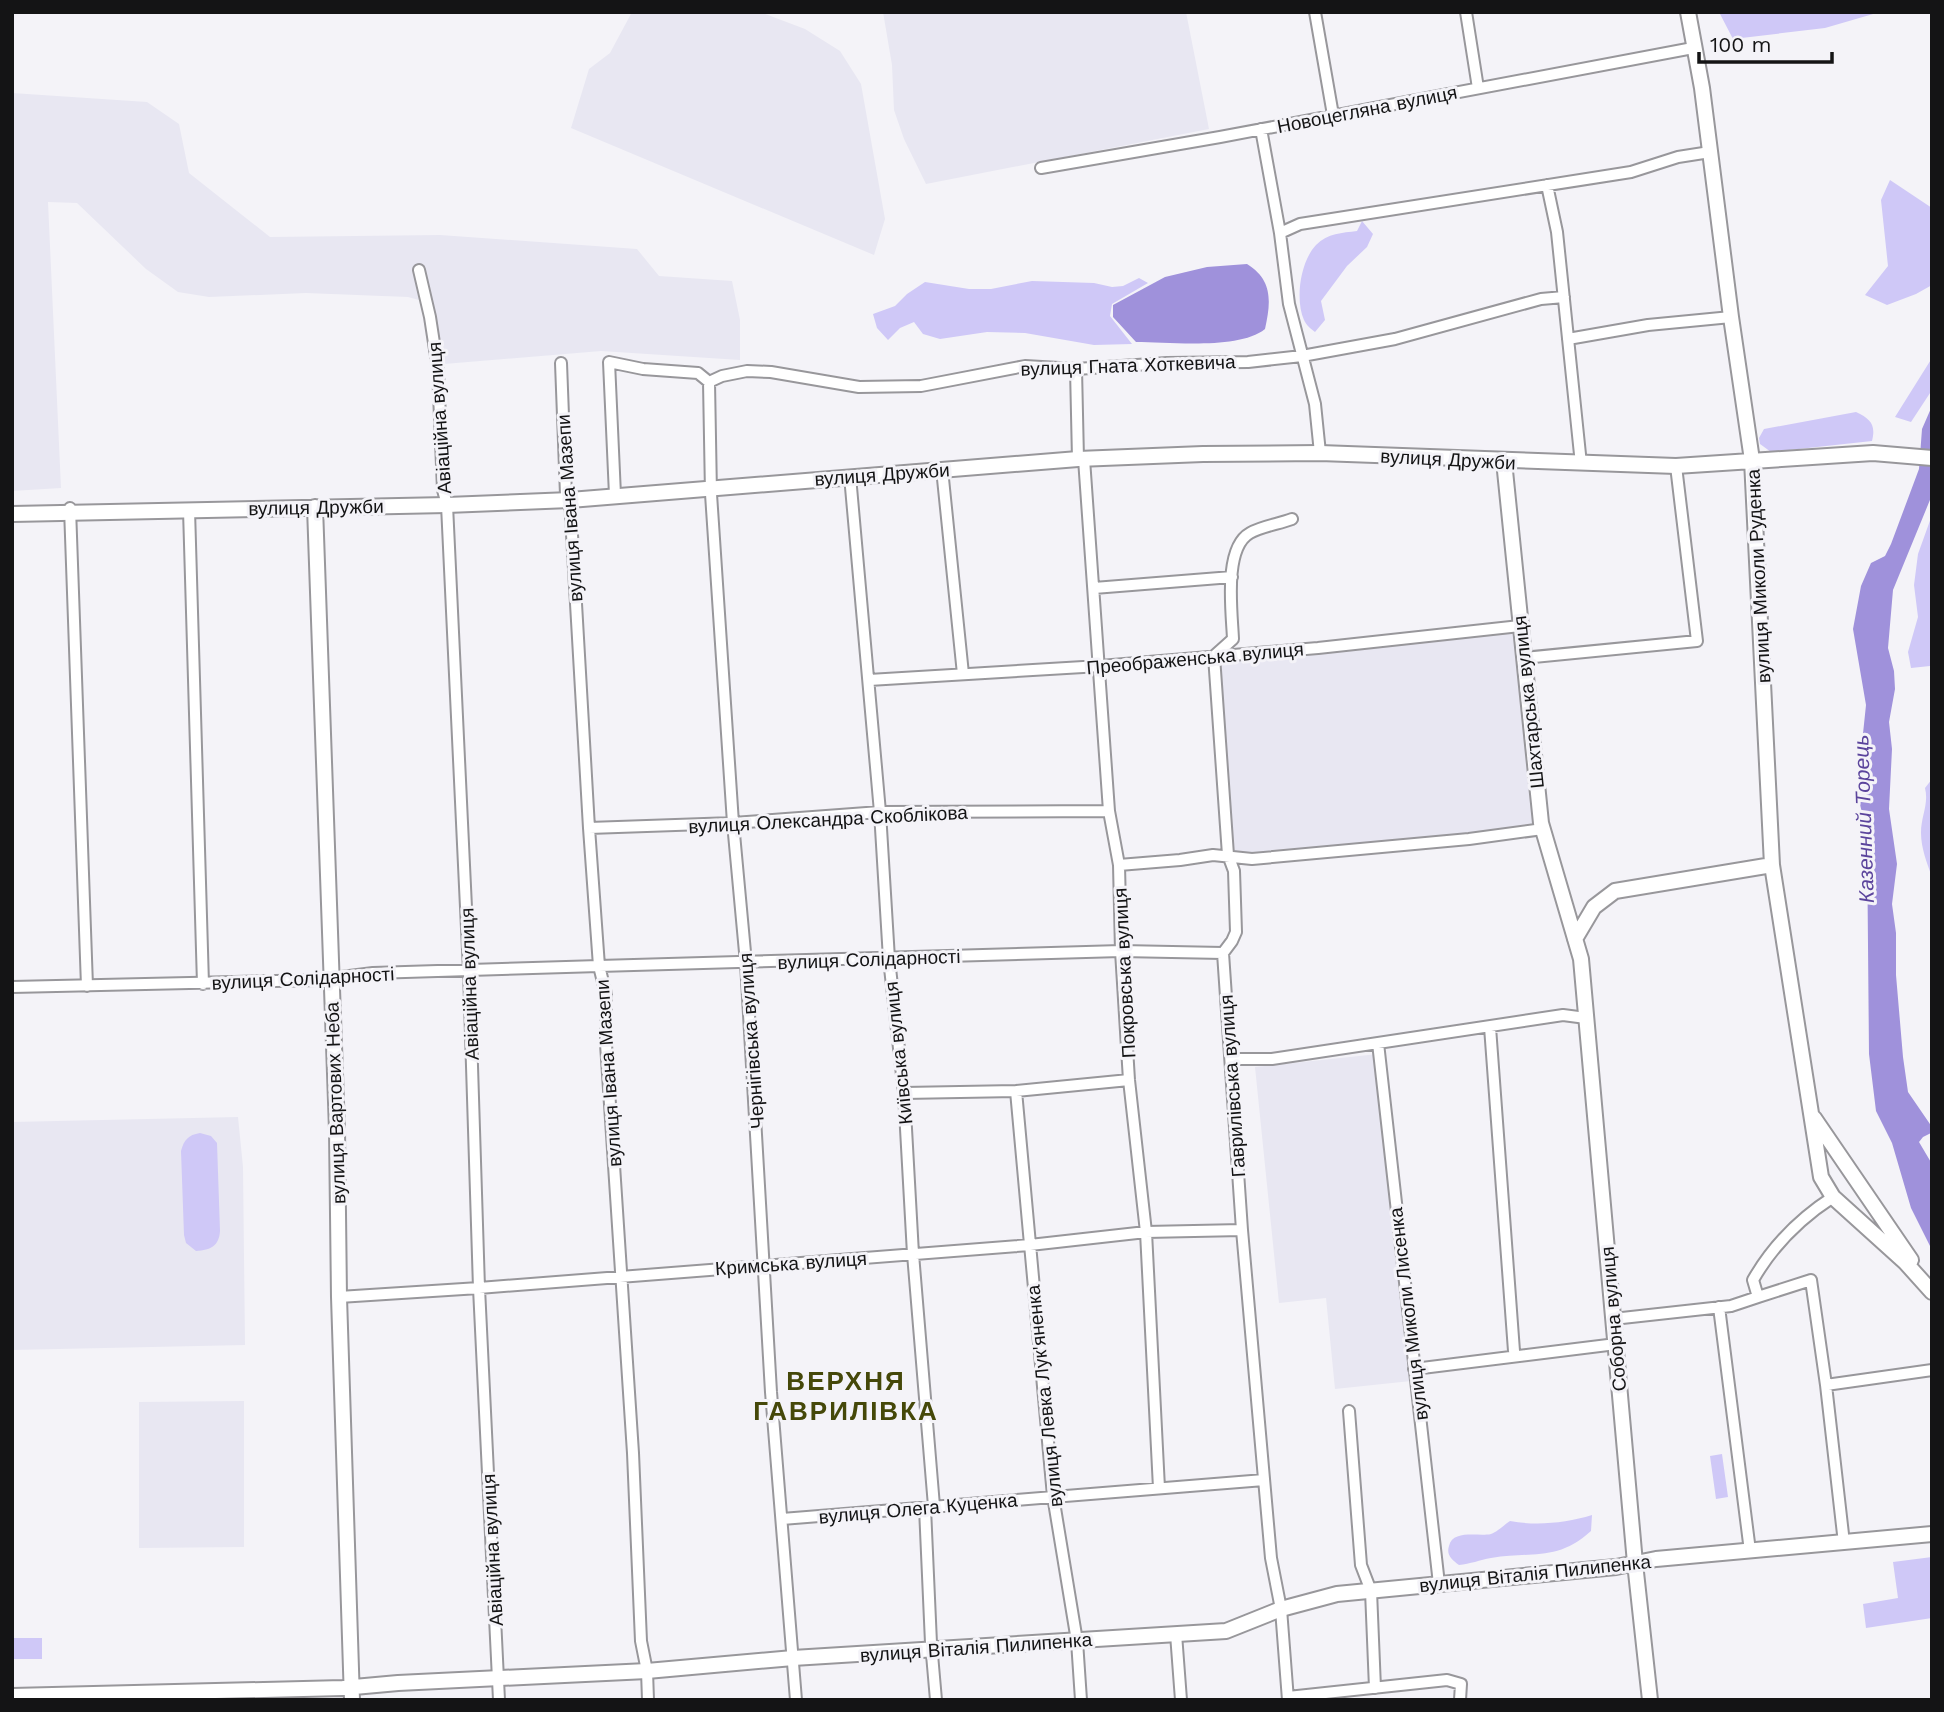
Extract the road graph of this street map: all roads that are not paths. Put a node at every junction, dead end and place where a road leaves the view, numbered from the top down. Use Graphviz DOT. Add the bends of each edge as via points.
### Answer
graph roads {
  1 [pos="1315,12"];
  2 [pos="1466,12"];
  3 [pos="1688,12"];
  4 [pos="1693,44"];
  5 [pos="1478,88"];
  6 [pos="1333,116"];
  7 [pos="1261,129"];
  8 [pos="1710,152"];
  9 [pos="1041,168"];
  10 [pos="1547,186"];
  11 [pos="1280,233"];
  12 [pos="419,270"];
  13 [pos="1564,297"];
  14 [pos="1731,317"];
  15 [pos="1568,340"];
  16 [pos="1303,356"];
  17 [pos="561,363"];
  18 [pos="1076,369"];
  19 [pos="709,382"];
  20 [pos="1320,453"];
  21 [pos="1932,458"];
  22 [pos="1081,459"];
  23 [pos="1752,460"];
  24 [pos="1504,461"];
  25 [pos="1581,464"];
  26 [pos="1676,466"];
  27 [pos="942,469"];
  28 [pos="850,476"];
  29 [pos="711,487"];
  30 [pos="615,495"];
  31 [pos="570,500"];
  32 [pos="447,505"];
  33 [pos="315,507"];
  34 [pos="70,510"];
  35 [pos="189,510"];
  36 [pos="12,514"];
  37 [pos="1292,519"];
  38 [pos="1232,577"];
  39 [pos="1094,588"];
  40 [pos="1520,626"];
  41 [pos="1214,656"];
  42 [pos="1523,658"];
  43 [pos="1100,666"];
  44 [pos="963,674"];
  45 [pos="869,680"];
  46 [pos="1109,811"];
  47 [pos="880,812"];
  48 [pos="733,824"];
  49 [pos="589,828"];
  50 [pos="1543,829"];
  51 [pos="1228,855"];
  52 [pos="1119,865"];
  53 [pos="1772,865"];
  54 [pos="1575,939"];
  55 [pos="1121,951"];
  56 [pos="1223,953"];
  57 [pos="889,959"];
  58 [pos="746,963"];
  59 [pos="599,966"];
  60 [pos="469,971"];
  61 [pos="331,979"];
  62 [pos="203,984"];
  63 [pos="87,986"];
  64 [pos="12,987"];
  65 [pos="1586,1018"];
  66 [pos="1490,1027"];
  67 [pos="1378,1043"];
  68 [pos="1231,1059"];
  69 [pos="1129,1080"];
  70 [pos="1016,1091"];
  71 [pos="904,1093"];
  72 [pos="1811,1112"];
  73 [pos="1833,1197"];
  74 [pos="1242,1230"];
  75 [pos="1146,1232"];
  76 [pos="1030,1245"];
  77 [pos="913,1254"];
  78 [pos="764,1265"];
  79 [pos="622,1276"];
  80 [pos="479,1288"];
  81 [pos="1932,1291"];
  82 [pos="339,1297"];
  83 [pos="1758,1297"];
  84 [pos="1719,1307"];
  85 [pos="1613,1319"];
  86 [pos="1615,1344"];
  87 [pos="1514,1351"];
  88 [pos="1562,1351"];
  89 [pos="1414,1367"];
  90 [pos="1932,1370"];
  91 [pos="1826,1385"];
  92 [pos="1349,1411"];
  93 [pos="1264,1480"];
  94 [pos="1159,1488"];
  95 [pos="1052,1496"];
  96 [pos="930,1507"];
  97 [pos="782,1519"];
  98 [pos="1932,1534"];
  99 [pos="1844,1543"];
  100 [pos="1750,1551"];
  101 [pos="1635,1563"];
  102 [pos="1439,1584"];
  103 [pos="1371,1591"];
  104 [pos="1281,1609"];
  105 [pos="1176,1634"];
  106 [pos="1077,1641"];
  107 [pos="932,1650"];
  108 [pos="793,1658"];
  109 [pos="647,1671"];
  110 [pos="498,1679"];
  111 [pos="1375,1688"];
  112 [pos="352,1693"];
  113 [pos="12,1696"];
  114 [pos="115,1696"];
  115 [pos="1288,1698"];
  116 [pos="499,1700"];
  117 [pos="648,1700"];
  118 [pos="796,1700"];
  119 [pos="936,1700"];
  120 [pos="1082,1700"];
  121 [pos="1181,1700"];
  122 [pos="1460,1700"];
  123 [pos="1650,1700"];
  1 -- 6 [label="street"];
  2 -- 5 [label="street"];
  3 -- 4 [label="street, вулиця Миколи Руденка"];
  4 -- 5 [label="street, Новоцегляна вулиця"];
  4 -- 8 [label="street, вулиця Миколи Руденка"];
  5 -- 6 [label="street, Новоцегляна вулиця"];
  6 -- 7 [label="street, Новоцегляна вулиця"];
  7 -- 9 [label="street, Новоцегляна вулиця"];
  7 -- 11 [label="street"];
  8 -- 10 [label="street" via="1631,173"];
  8 -- 14 [label="street, вулиця Миколи Руденка"];
  10 -- 11 [label="street" via="1300,224"];
  10 -- 13 [label="street"];
  11 -- 16 [label="street" via="1289,304"];
  12 -- 32 [label="street, Авіаційна вулиця" via="438,369"];
  13 -- 15 [label="street"];
  13 -- 16 [label="street, вулиця Гната Хоткевича" via="1541,299 1395,339"];
  14 -- 15 [label="street" via="1648,325"];
  14 -- 23 [label="street, вулиця Миколи Руденка"];
  15 -- 25 [label="street"];
  16 -- 18 [label="street, вулиця Гната Хоткевича"];
  16 -- 20 [label="street" via="1315,404"];
  17 -- 31 [label="street, вулиця Івана Мазепи" via="566,495"];
  18 -- 19 [label="street, вулиця Гната Хоткевича" via="1025,366 921,386 859,387 747,371"];
  18 -- 22 [label="street, Покровська вулиця"];
  19 -- 29 [label="street, Чернігівська вулиця"];
  19 -- 30 [label="street" via="698,373 609,362"];
  20 -- 22 [label="street, вулиця Дружби"];
  20 -- 24 [label="street, вулиця Дружби"];
  21 -- 23 [label="street, вулиця Дружби" via="1872,453"];
  22 -- 27 [label="street, вулиця Дружби"];
  22 -- 39 [label="street, Покровська вулиця"];
  23 -- 26 [label="street, вулиця Дружби"];
  23 -- 53 [label="street, вулиця Миколи Руденка"];
  24 -- 25 [label="street, вулиця Дружби"];
  24 -- 40 [label="street, Шахтарська вулиця"];
  25 -- 26 [label="street, вулиця Дружби"];
  26 -- 42 [label="street" via="1697,641"];
  27 -- 28 [label="street, вулиця Дружби"];
  27 -- 44 [label="street"];
  28 -- 29 [label="street, вулиця Дружби"];
  28 -- 45 [label="street, Київська вулиця"];
  29 -- 30 [label="street, вулиця Дружби"];
  29 -- 48 [label="street, Чернігівська вулиця"];
  30 -- 31 [label="street, вулиця Дружби"];
  31 -- 32 [label="street, вулиця Дружби"];
  31 -- 49 [label="street, вулиця Івана Мазепи"];
  32 -- 33 [label="street, вулиця Дружби"];
  32 -- 60 [label="street, Авіаційна вулиця"];
  33 -- 35 [label="street, вулиця Дружби"];
  33 -- 61 [label="street, вулиця Вартових Неба"];
  34 -- 35 [label="street, вулиця Дружби"];
  34 -- 36 [label="street, вулиця Дружби"];
  34 -- 63 [label="street"];
  35 -- 62 [label="street"];
  37 -- 38 [label="street" via="1249,534 1238,544"];
  38 -- 39 [label="street"];
  38 -- 41 [label="street" via="1233,639"];
  39 -- 43 [label="street, Покровська вулиця"];
  40 -- 41 [label="street, Преображенська вулиця"];
  40 -- 42 [label="street, Шахтарська вулиця"];
  41 -- 43 [label="street, Преображенська вулиця"];
  41 -- 51 [label="street, Гаврилівська вулиця"];
  42 -- 50 [label="street, Шахтарська вулиця"];
  43 -- 44 [label="street, Преображенська вулиця"];
  43 -- 46 [label="street, Покровська вулиця"];
  44 -- 45 [label="street, Преображенська вулиця"];
  45 -- 47 [label="street, Київська вулиця"];
  46 -- 47 [label="street, вулиця Олександра Скоблікова"];
  46 -- 52 [label="street, Покровська вулиця"];
  47 -- 48 [label="street, вулиця Олександра Скоблікова"];
  47 -- 57 [label="street, Київська вулиця"];
  48 -- 49 [label="street, вулиця Олександра Скоблікова"];
  48 -- 58 [label="street, Чернігівська вулиця"];
  49 -- 59 [label="street, вулиця Івана Мазепи"];
  50 -- 51 [label="street" via="1252,859"];
  50 -- 54 [label="street, Шахтарська вулиця"];
  51 -- 52 [label="street"];
  51 -- 56 [label="street, Гаврилівська вулиця" via="1234,871 1236,932"];
  52 -- 55 [label="street, Покровська вулиця"];
  53 -- 54 [label="street" via="1615,891 1594,907"];
  53 -- 72 [label="street, вулиця Миколи Руденка"];
  54 -- 65 [label="street, Соборна вулиця"];
  55 -- 56 [label="street, вулиця Солідарності"];
  55 -- 57 [label="street, вулиця Солідарності"];
  55 -- 69 [label="street, Покровська вулиця"];
  56 -- 68 [label="street, Гаврилівська вулиця"];
  57 -- 58 [label="street, вулиця Солідарності"];
  57 -- 71 [label="street, Київська вулиця"];
  58 -- 59 [label="street, вулиця Солідарності"];
  58 -- 78 [label="street, Чернігівська вулиця"];
  59 -- 60 [label="street, вулиця Солідарності"];
  59 -- 79 [label="street, вулиця Івана Мазепи" via="606,994"];
  60 -- 61 [label="street, вулиця Солідарності" via="373,973"];
  60 -- 80 [label="street, Авіаційна вулиця"];
  61 -- 62 [label="street, вулиця Солідарності"];
  61 -- 82 [label="street, вулиця Вартових Неба"];
  62 -- 63 [label="street, вулиця Солідарності"];
  63 -- 64 [label="street, вулиця Солідарності"];
  65 -- 66 [label="street" via="1563,1016"];
  65 -- 85 [label="street, Соборна вулиця"];
  66 -- 67 [label="street"];
  66 -- 87 [label="street"];
  67 -- 68 [label="street" via="1272,1059"];
  67 -- 89 [label="street, вулиця Миколи Лисенка"];
  68 -- 74 [label="street, Гаврилівська вулиця"];
  69 -- 70 [label="street"];
  69 -- 75 [label="street, Покровська вулиця"];
  70 -- 71 [label="street"];
  70 -- 76 [label="street, вулиця Левка Лук'яненка"];
  71 -- 77 [label="street, Київська вулиця"];
  72 -- 73 [label="street, вулиця Миколи Руденка" via="1821,1177"];
  72 -- 81 [label="street, вулиця Миколи Руденка"];
  73 -- 81 [label="street"];
  73 -- 83 [label="street" via="1770,1252 1753,1280"];
  74 -- 75 [label="street, Кримська вулиця"];
  74 -- 93 [label="street, Гаврилівська вулиця"];
  75 -- 76 [label="street, Кримська вулиця"];
  75 -- 94 [label="street, Покровська вулиця"];
  76 -- 77 [label="street, Кримська вулиця"];
  76 -- 95 [label="street, вулиця Левка Лук'яненка"];
  77 -- 78 [label="street, Кримська вулиця"];
  77 -- 96 [label="street, Київська вулиця"];
  78 -- 79 [label="street, Кримська вулиця"];
  78 -- 97 [label="street, Чернігівська вулиця"];
  79 -- 80 [label="street, Кримська вулиця"];
  79 -- 109 [label="street, вулиця Івана Мазепи" via="641,1641"];
  80 -- 82 [label="street, Кримська вулиця"];
  80 -- 110 [label="street, Авіаційна вулиця"];
  82 -- 112 [label="street, вулиця Вартових Неба"];
  83 -- 84 [label="street"];
  83 -- 91 [label="street" via="1811,1280"];
  84 -- 85 [label="street"];
  84 -- 100 [label="street"];
  85 -- 86 [label="street, Соборна вулиця"];
  86 -- 88 [label="street"];
  86 -- 101 [label="street, Соборна вулиця"];
  87 -- 88 [label="street" via="1552,1346"];
  87 -- 89 [label="street"];
  88 -- 89 [label="street"];
  89 -- 102 [label="street, вулиця Миколи Лисенка"];
  90 -- 91 [label="street"];
  91 -- 99 [label="street"];
  92 -- 103 [label="street" via="1361,1566"];
  93 -- 94 [label="street, вулиця Олега Куценка"];
  93 -- 104 [label="street, Гаврилівська вулиця"];
  94 -- 95 [label="street, вулиця Олега Куценка"];
  95 -- 96 [label="street, вулиця Олега Куценка"];
  95 -- 106 [label="street, вулиця Левка Лук'яненка"];
  96 -- 97 [label="street, вулиця Олега Куценка"];
  96 -- 107 [label="street, Київська вулиця"];
  97 -- 108 [label="street, Чернігівська вулиця"];
  98 -- 99 [label="street, вулиця Віталія Пилипенка"];
  99 -- 100 [label="street, вулиця Віталія Пилипенка"];
  100 -- 101 [label="street, вулиця Віталія Пилипенка"];
  101 -- 102 [label="street, вулиця Віталія Пилипенка"];
  101 -- 123 [label="street, Соборна вулиця"];
  102 -- 103 [label="street, вулиця Віталія Пилипенка"];
  103 -- 104 [label="street, вулиця Віталія Пилипенка" via="1337,1594"];
  103 -- 111 [label="street"];
  104 -- 105 [label="street, вулиця Віталія Пилипенка" via="1226,1631"];
  104 -- 115 [label="street, Гаврилівська вулиця"];
  105 -- 106 [label="street, вулиця Віталія Пилипенка"];
  105 -- 121 [label="street"];
  106 -- 107 [label="street, вулиця Віталія Пилипенка"];
  106 -- 120 [label="street, вулиця Левка Лук'яненка"];
  107 -- 108 [label="street, вулиця Віталія Пилипенка"];
  107 -- 119 [label="street, Київська вулиця"];
  108 -- 109 [label="street, вулиця Віталія Пилипенка"];
  108 -- 118 [label="street, Чернігівська вулиця"];
  109 -- 110 [label="street, вулиця Віталія Пилипенка"];
  109 -- 117 [label="street, вулиця Івана Мазепи"];
  110 -- 112 [label="street, вулиця Віталія Пилипенка"];
  110 -- 116 [label="street, Авіаційна вулиця"];
  111 -- 115 [label="street"];
  111 -- 122 [label="street" via="1447,1680 1461,1684"];
  112 -- 114 [label="street, вулиця Віталія Пилипенка"];
  113 -- 114 [label="street, вулиця Віталія Пилипенка"];
}
